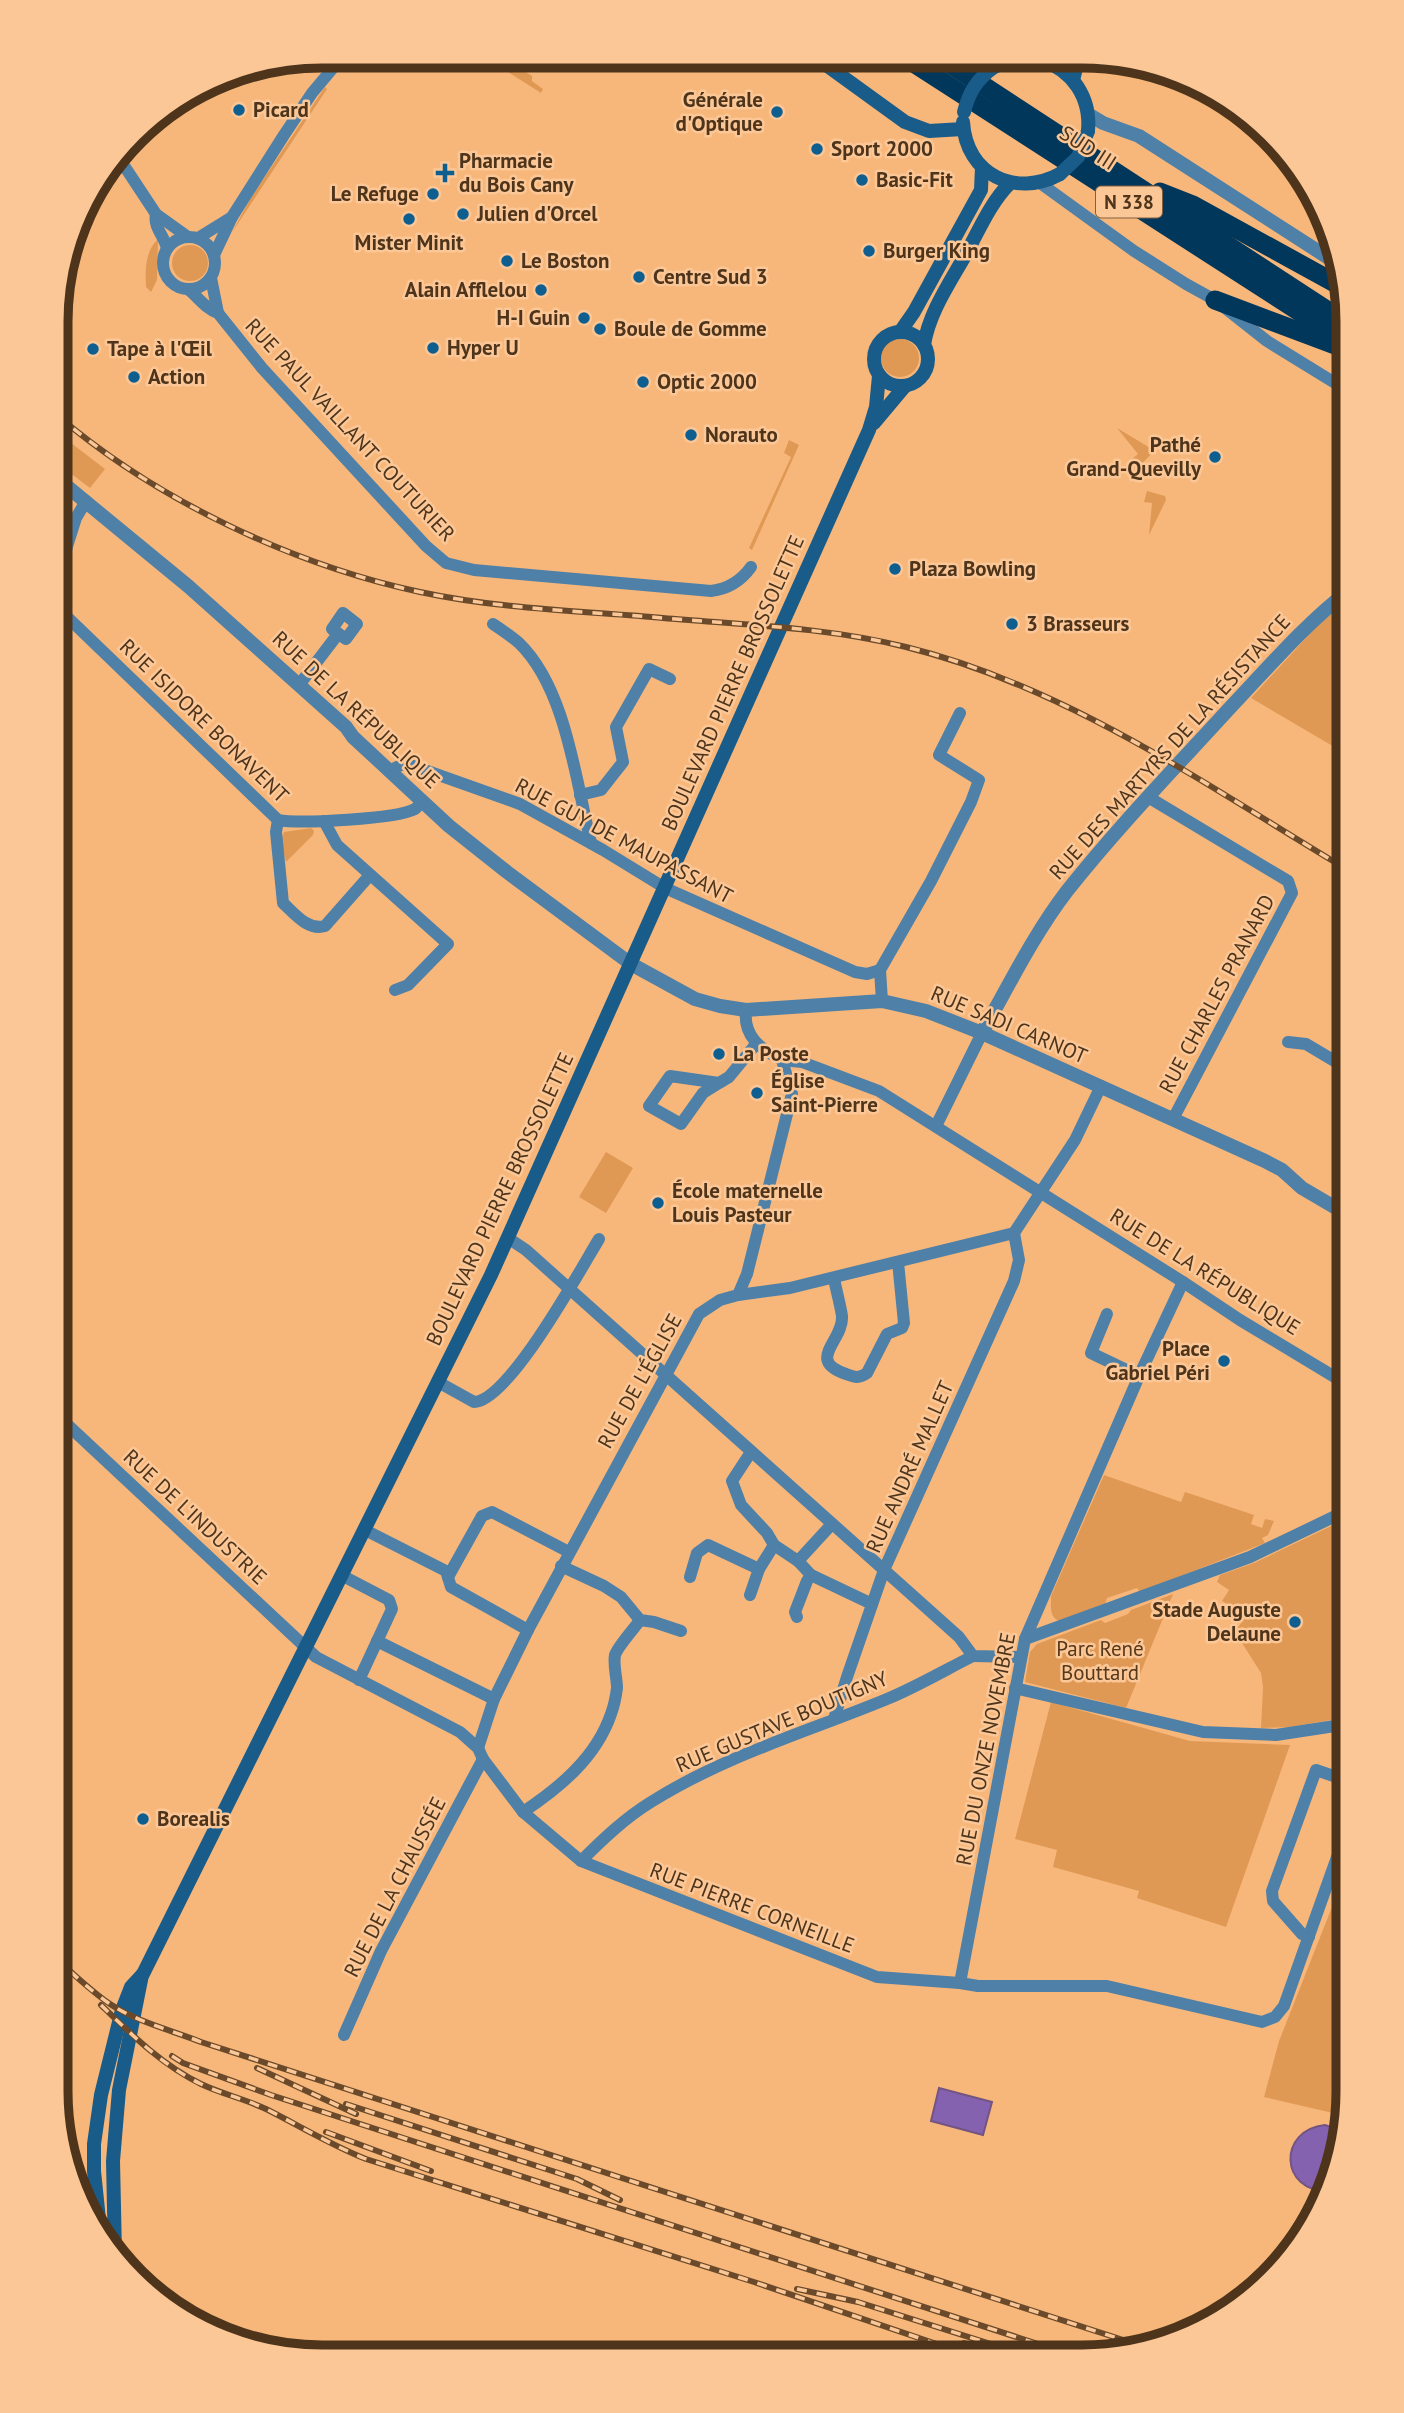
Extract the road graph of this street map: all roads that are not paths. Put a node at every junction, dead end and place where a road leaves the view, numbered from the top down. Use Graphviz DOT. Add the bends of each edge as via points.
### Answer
graph roads {
  1 [pos="333,68"];
  2 [pos="830,68"];
  3 [pos="921,68"];
  4 [pos="956,68"];
  5 [pos="992,68"];
  6 [pos="1058,68"];
  7 [pos="1076,68"];
  8 [pos="1073,80"];
  9 [pos="1088,114"];
  10 [pos="963,129"];
  11 [pos="123,164"];
  12 [pos="982,167"];
  13 [pos="1114,172"];
  14 [pos="1010,183"];
  15 [pos="1040,183"];
  16 [pos="156,214"];
  17 [pos="232,217"];
  18 [pos="193,237"];
  19 [pos="167,249"];
  20 [pos="214,255"];
  21 [pos="1327,257"];
  22 [pos="211,278"];
  23 [pos="1333,282"];
  24 [pos="188,289"];
  25 [pos="1215,300"];
  26 [pos="218,313"];
  27 [pos="1336,316"];
  28 [pos="900,332"];
  29 [pos="1336,335"];
  30 [pos="924,345"];
  31 [pos="1336,345"];
  32 [pos="879,376"];
  33 [pos="1336,384"];
  34 [pos="905,386"];
  35 [pos="869,430"];
  36 [pos="68,488"];
  37 [pos="86,501"];
  38 [pos="68,544"];
  39 [pos="751,567"];
  40 [pos="1336,600"];
  41 [pos="68,618"];
  42 [pos="493,624"];
  43 [pos="338,634"];
  44 [pos="670,679"];
  45 [pos="299,685"];
  46 [pos="960,713"];
  47 [pos="389,771"];
  48 [pos="580,795"];
  49 [pos="1148,797"];
  50 [pos="422,801"];
  51 [pos="278,820"];
  52 [pos="324,821"];
  53 [pos="591,843"];
  54 [pos="370,875"];
  55 [pos="665,888"];
  56 [pos="631,964"];
  57 [pos="880,970"];
  58 [pos="394,990"];
  59 [pos="883,1001"];
  60 [pos="746,1010"];
  61 [pos="982,1033"];
  62 [pos="1288,1042"];
  63 [pos="756,1044"];
  64 [pos="782,1060"];
  65 [pos="1336,1062"];
  66 [pos="719,1083"];
  67 [pos="1101,1086"];
  68 [pos="1173,1119"];
  69 [pos="936,1126"];
  70 [pos="1040,1194"];
  71 [pos="1336,1208"];
  72 [pos="1014,1233"];
  73 [pos="508,1238"];
  74 [pos="599,1239"];
  75 [pos="898,1262"];
  76 [pos="834,1278"];
  77 [pos="1183,1282"];
  78 [pos="569,1289"];
  79 [pos="738,1296"];
  80 [pos="1107,1314"];
  81 [pos="664,1375"];
  82 [pos="1139,1376"];
  83 [pos="1336,1378"];
  84 [pos="438,1382"];
  85 [pos="68,1425"];
  86 [pos="751,1452"];
  87 [pos="1336,1516"];
  88 [pos="832,1524"];
  89 [pos="365,1530"];
  90 [pos="774,1545"];
  91 [pos="569,1552"];
  92 [pos="798,1561"];
  93 [pos="561,1566"];
  94 [pos="759,1569"];
  95 [pos="884,1570"];
  96 [pos="811,1575"];
  97 [pos="343,1576"];
  98 [pos="448,1577"];
  99 [pos="690,1577"];
  100 [pos="750,1595"];
  101 [pos="872,1604"];
  102 [pos="797,1617"];
  103 [pos="640,1620"];
  104 [pos="528,1630"];
  105 [pos="681,1631"];
  106 [pos="1025,1639"];
  107 [pos="377,1641"];
  108 [pos="306,1648"];
  109 [pos="973,1656"];
  110 [pos="1020,1657"];
  111 [pos="359,1680"];
  112 [pos="1015,1688"];
  113 [pos="494,1699"];
  114 [pos="834,1719"];
  115 [pos="1336,1726"];
  116 [pos="480,1754"];
  117 [pos="1336,1777"];
  118 [pos="523,1812"];
  119 [pos="581,1861"];
  120 [pos="1336,1862"];
  121 [pos="1309,1937"];
  122 [pos="143,1974"];
  123 [pos="960,1983"];
  124 [pos="344,2035"];
  125 [pos="103,2087"];
  126 [pos="119,2090"];
  127 [pos="98,2211"];
  128 [pos="115,2237"];
  1 -- 17 [label="street" via="304,105"];
  2 -- 10 [label="main road" via="905,122 929,131"];
  3 -- 29 [label="highway, SUD III / N 338"];
  4 -- 13 [label="highway, SUD III / N 338"];
  5 -- 10 [label="main road, bridge" via="971,91"];
  6 -- 8 [label="main road"];
  7 -- 8 [label="main road"];
  8 -- 9 [label="main road"];
  9 -- 15 [label="main road, bridge" via="1088,131 1078,157 1060,174"];
  9 -- 21 [label="street" via="1139,135"];
  10 -- 12 [label="main road"];
  11 -- 16 [label="street"];
  12 -- 14 [label="main road"];
  12 -- 28 [label="main road" via="981,190"];
  13 -- 23 [label="highway" via="1193,205"];
  13 -- 27 [label="highway, SUD III / N 338"];
  14 -- 15 [label="main road"];
  14 -- 30 [label="main road" via="996,198 937,306"];
  15 -- 25 [label="street" via="1134,251"];
  16 -- 18 [label="street"];
  16 -- 19 [label="street"];
  17 -- 18 [label="street"];
  17 -- 20 [label="street"];
  18 -- 19 [label="street" via="176,240"];
  18 -- 20 [label="street"];
  19 -- 24 [label="street" via="163,262 166,276"];
  20 -- 22 [label="street"];
  22 -- 24 [label="street"];
  22 -- 26 [label="street, RUE PAUL VAILLANT COUTURIER"];
  24 -- 26 [label="street, RUE PAUL VAILLANT COUTURIER"];
  25 -- 31 [label="highway"];
  25 -- 33 [label="street" via="1267,341"];
  26 -- 39 [label="street, RUE PAUL VAILLANT COUTURIER" via="262,368 446,563 474,570 711,591 737,582"];
  28 -- 30 [label="main road"];
  28 -- 32 [label="main road" via="887,335 876,348"];
  30 -- 34 [label="main road" via="925,371"];
  32 -- 34 [label="main road"];
  32 -- 35 [label="main road, BOULEVARD PIERRE BROSSOLETTE"];
  34 -- 35 [label="main road, BOULEVARD PIERRE BROSSOLETTE"];
  35 -- 55 [label="main road, BOULEVARD PIERRE BROSSOLETTE"];
  36 -- 37 [label="street, RUE DE LA RÉPUBLIQUE"];
  37 -- 38 [label="street"];
  37 -- 45 [label="street, RUE DE LA RÉPUBLIQUE"];
  40 -- 49 [label="street, RUE DES MARTYRS DE LA RÉSISTANCE"];
  41 -- 51 [label="street, RUE ISIDORE BONAVENT"];
  42 -- 48 [label="street" via="520,644 553,694"];
  43 -- 45 [label="street"];
  44 -- 48 [label="street" via="649,669 616,727 623,762 601,790"];
  45 -- 47 [label="street, RUE DE LA RÉPUBLIQUE"];
  46 -- 57 [label="street" via="939,755 979,780 931,881"];
  47 -- 50 [label="street, RUE DE LA RÉPUBLIQUE"];
  47 -- 53 [label="street, RUE GUY DE MAUPASSANT" via="405,763 481,790 520,804"];
  48 -- 53 [label="street"];
  49 -- 61 [label="street, RUE DES MARTYRS DE LA RÉSISTANCE" via="1066,893"];
  49 -- 68 [label="street, RUE CHARLES PRANARD" via="1292,887"];
  50 -- 52 [label="street, RUE ISIDORE BONAVENT" via="416,809 397,815"];
  50 -- 56 [label="street, RUE DE LA RÉPUBLIQUE" via="507,872"];
  51 -- 52 [label="street, RUE ISIDORE BONAVENT"];
  51 -- 54 [label="street" via="283,903 310,926 325,926"];
  52 -- 54 [label="street" via="337,845"];
  53 -- 55 [label="street, RUE GUY DE MAUPASSANT"];
  54 -- 58 [label="street" via="448,944 408,985"];
  55 -- 56 [label="main road, BOULEVARD PIERRE BROSSOLETTE"];
  55 -- 57 [label="street, RUE GUY DE MAUPASSANT" via="855,972"];
  56 -- 60 [label="street, RUE SADI CARNOT" via="695,999"];
  56 -- 73 [label="main road, BOULEVARD PIERRE BROSSOLETTE"];
  57 -- 59 [label="street"];
  59 -- 60 [label="street, RUE SADI CARNOT"];
  59 -- 61 [label="street, RUE SADI CARNOT" via="926,1011"];
  60 -- 63 [label="street" via="745,1026"];
  61 -- 67 [label="street, RUE SADI CARNOT"];
  61 -- 69 [label="street, RUE DES MARTYRS DE LA RÉSISTANCE"];
  62 -- 65 [label="street" via="1307,1044"];
  63 -- 64 [label="street"];
  63 -- 66 [label="street"];
  64 -- 69 [label="street, RUE DE LA RÉPUBLIQUE" via="802,1062 879,1091"];
  64 -- 79 [label="street" via="792,1094"];
  66 -- 66 [label="street" via="703,1093 681,1124 649,1105 670,1076"];
  67 -- 68 [label="street, RUE SADI CARNOT"];
  67 -- 70 [label="street" via="1076,1140"];
  68 -- 71 [label="street, RUE SADI CARNOT" via="1282,1170"];
  69 -- 70 [label="street, RUE DE LA RÉPUBLIQUE"];
  70 -- 72 [label="street"];
  70 -- 77 [label="street, RUE DE LA RÉPUBLIQUE"];
  72 -- 75 [label="street, RUE DE L'ÉGLISE"];
  72 -- 95 [label="street, RUE ANDRÉ MALLET" via="1019,1260 1014,1281"];
  73 -- 78 [label="street"];
  73 -- 84 [label="main road, BOULEVARD PIERRE BROSSOLETTE"];
  74 -- 78 [label="street"];
  75 -- 76 [label="street, RUE DE L'ÉGLISE"];
  75 -- 76 [label="street" via="904,1323 890,1332 862,1377 828,1366 842,1319"];
  76 -- 79 [label="street, RUE DE L'ÉGLISE"];
  77 -- 82 [label="street, RUE DU ONZE NOVEMBRE"];
  77 -- 83 [label="street, RUE DE LA RÉPUBLIQUE"];
  78 -- 81 [label="street"];
  78 -- 84 [label="street" via="529,1353 485,1399 474,1402"];
  79 -- 81 [label="street, RUE DE L'ÉGLISE" via="720,1300 699,1314"];
  80 -- 82 [label="street" via="1091,1353"];
  81 -- 86 [label="street"];
  81 -- 91 [label="street, RUE DE L'ÉGLISE"];
  82 -- 106 [label="street, RUE DU ONZE NOVEMBRE"];
  84 -- 89 [label="main road, BOULEVARD PIERRE BROSSOLETTE"];
  85 -- 108 [label="street, RUE DE L'INDUSTRIE"];
  86 -- 88 [label="street"];
  86 -- 90 [label="street" via="732,1481 741,1505"];
  87 -- 106 [label="street" via="1250,1558"];
  88 -- 92 [label="street"];
  88 -- 95 [label="street"];
  89 -- 97 [label="main road, BOULEVARD PIERRE BROSSOLETTE"];
  89 -- 98 [label="street"];
  90 -- 92 [label="street"];
  90 -- 94 [label="street"];
  91 -- 93 [label="street, RUE DE L'ÉGLISE"];
  91 -- 98 [label="street" via="492,1512 482,1516"];
  92 -- 96 [label="street"];
  93 -- 103 [label="street" via="621,1597"];
  93 -- 104 [label="street, RUE DE L'ÉGLISE"];
  94 -- 99 [label="street" via="708,1545 697,1553"];
  94 -- 100 [label="street"];
  95 -- 101 [label="street, RUE ANDRÉ MALLET"];
  95 -- 109 [label="street"];
  96 -- 101 [label="street"];
  96 -- 102 [label="street"];
  97 -- 107 [label="street" via="389,1600 392,1609"];
  97 -- 108 [label="main road, BOULEVARD PIERRE BROSSOLETTE"];
  98 -- 104 [label="street" via="451,1587"];
  101 -- 114 [label="street, RUE ANDRÉ MALLET"];
  103 -- 105 [label="street"];
  103 -- 118 [label="street" via="615,1655 617,1689 598,1741 565,1781"];
  104 -- 113 [label="street, RUE DE L'ÉGLISE"];
  106 -- 110 [label="street, RUE DU ONZE NOVEMBRE"];
  107 -- 111 [label="street"];
  107 -- 113 [label="street"];
  108 -- 111 [label="street, RUE PIERRE CORNEILLE"];
  108 -- 122 [label="main road, BOULEVARD PIERRE BROSSOLETTE"];
  109 -- 110 [label="street"];
  109 -- 114 [label="street, RUE GUSTAVE BOUTIGNY" via="889,1698"];
  110 -- 112 [label="street, RUE DU ONZE NOVEMBRE"];
  111 -- 116 [label="street, RUE PIERRE CORNEILLE" via="460,1732"];
  112 -- 115 [label="street" via="1203,1732 1276,1735"];
  112 -- 123 [label="street, RUE DU ONZE NOVEMBRE"];
  113 -- 116 [label="street, RUE DE L'ÉGLISE"];
  114 -- 119 [label="street, RUE GUSTAVE BOUTIGNY" via="700,1774 613,1830"];
  116 -- 118 [label="street, RUE PIERRE CORNEILLE"];
  116 -- 124 [label="street, RUE DE LA CHAUSSÉE"];
  117 -- 121 [label="street" via="1316,1770 1272,1891 1273,1901"];
  118 -- 119 [label="street, RUE PIERRE CORNEILLE"];
  119 -- 123 [label="street, RUE PIERRE CORNEILLE" via="877,1977"];
  120 -- 121 [label="street"];
  121 -- 123 [label="street, RUE PIERRE CORNEILLE" via="1284,2006 1275,2017 1262,2022 1107,1986"];
  122 -- 125 [label="main road, BOULEVARD PIERRE BROSSOLETTE" via="131,1987 122,2010"];
  122 -- 126 [label="main road, BOULEVARD PIERRE BROSSOLETTE"];
  125 -- 126 [label="main road"];
  125 -- 127 [label="main road, BOULEVARD PIERRE BROSSOLETTE" via="94,2144"];
  126 -- 128 [label="main road, BOULEVARD PIERRE BROSSOLETTE" via="113,2161"];
}
